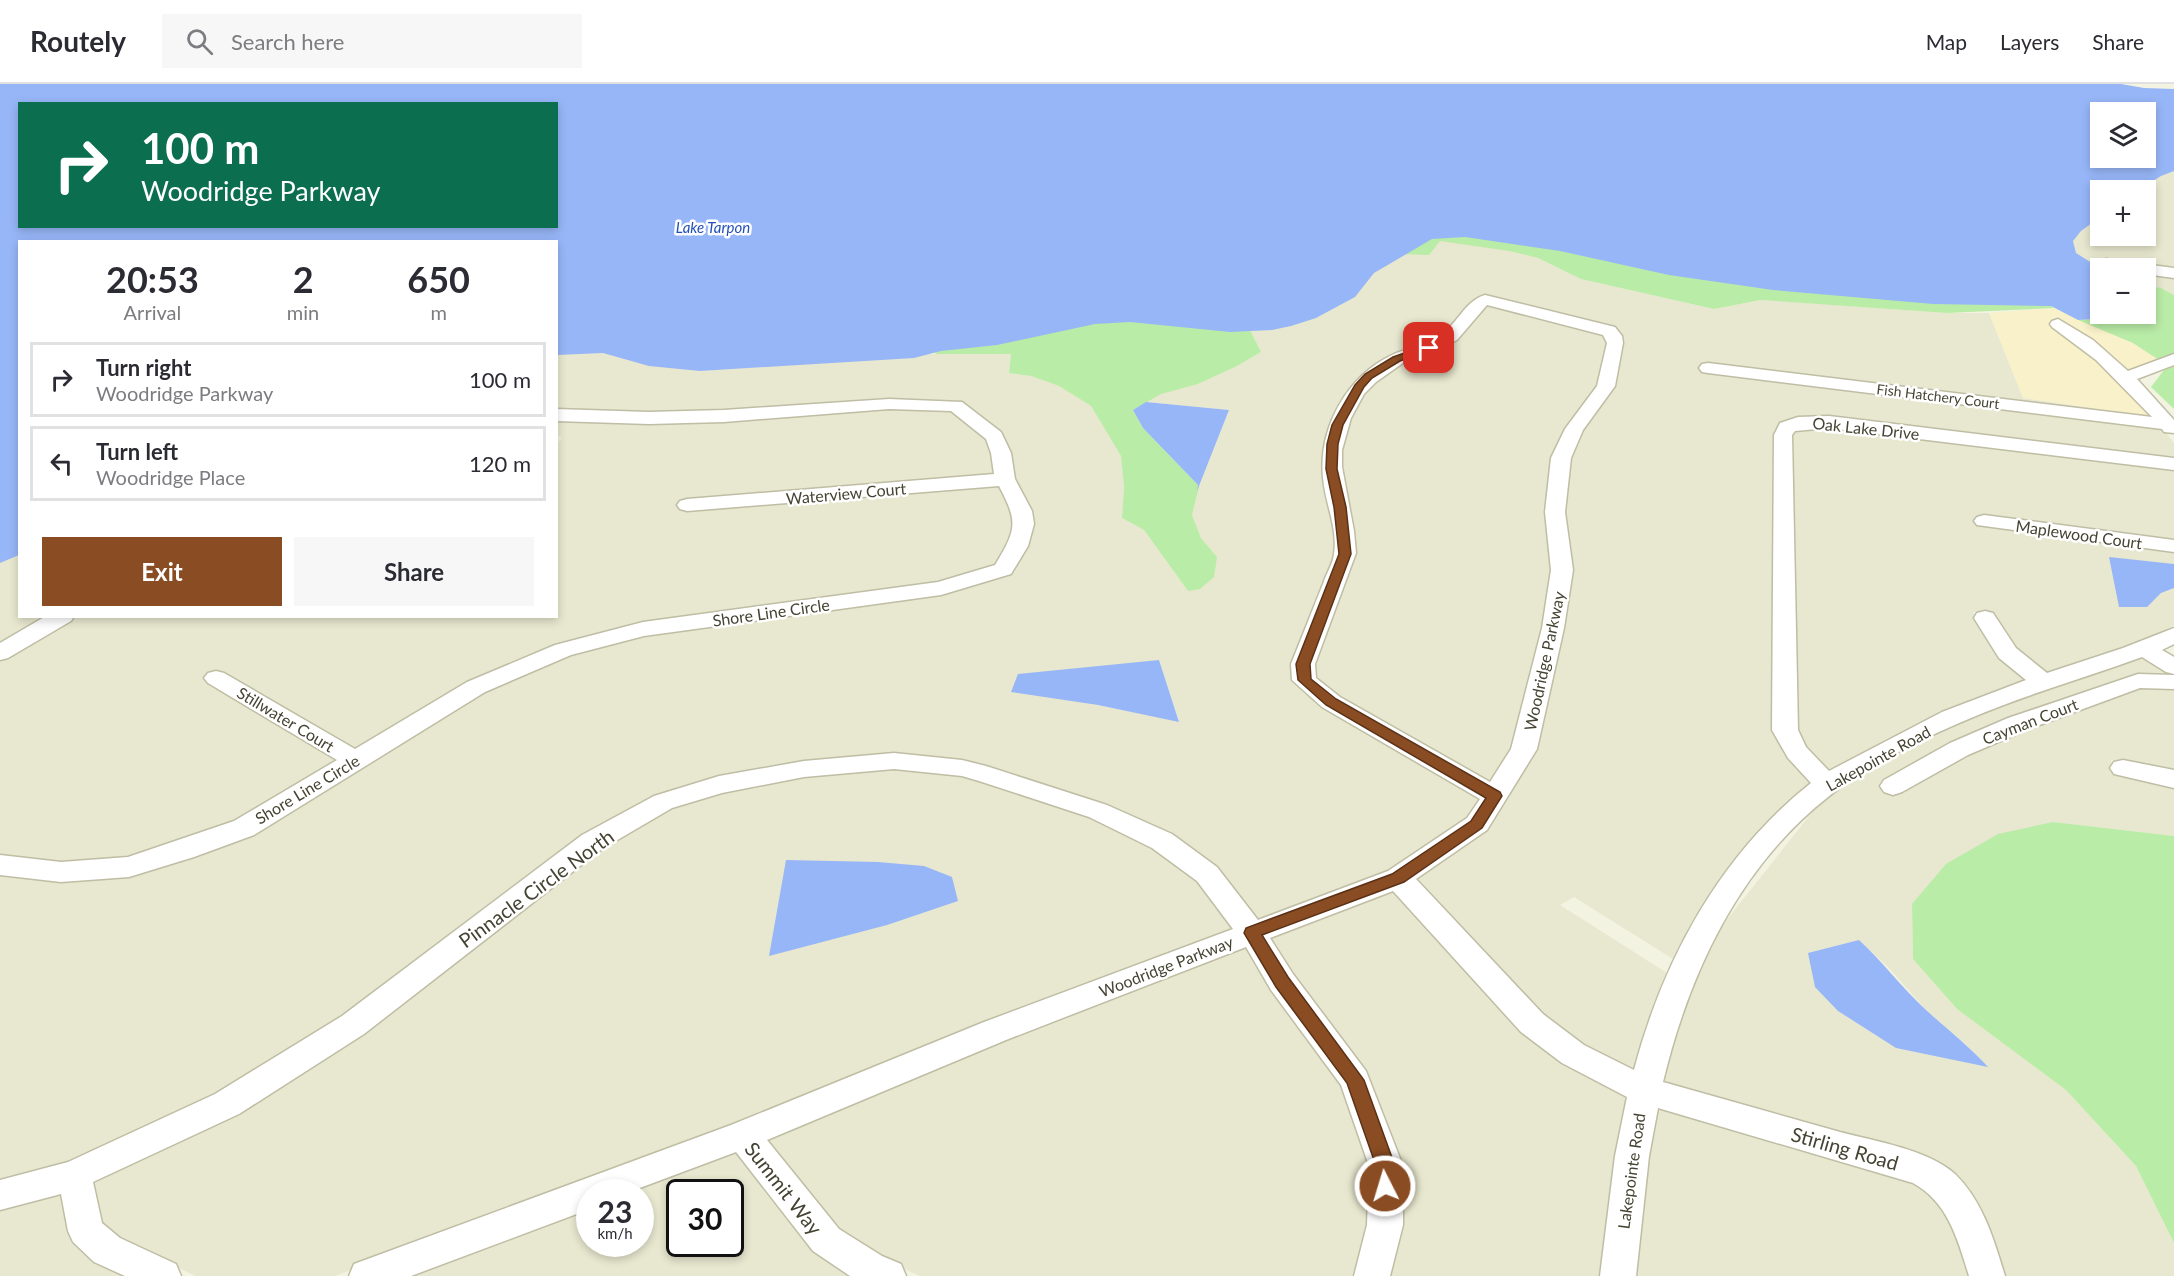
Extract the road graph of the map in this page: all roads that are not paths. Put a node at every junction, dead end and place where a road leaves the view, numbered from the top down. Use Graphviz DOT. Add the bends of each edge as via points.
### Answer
graph roads {
  1 [pos="2156,271"];
  2 [pos="2174,273"];
  3 [pos="2058,324"];
  4 [pos="2174,359"];
  5 [pos="1708,368"];
  6 [pos="2124,378"];
  7 [pos="558,415"];
  8 [pos="2171,428"];
  9 [pos="2174,464"];
  10 [pos="1005,479"];
  11 [pos="687,505"];
  12 [pos="1984,521"];
  13 [pos="2174,546"];
  14 [pos="60,618"];
  15 [pos="1985,618"];
  16 [pos="2164,643"];
  17 [pos="0,653"];
  18 [pos="2174,667"];
  19 [pos="216,678"];
  20 [pos="2043,682"];
  21 [pos="2174,682"];
  22 [pos="355,760"];
  23 [pos="2123,768"];
  24 [pos="2174,779"];
  25 [pos="1827,784"];
  26 [pos="1893,786"];
  27 [pos="1495,796"];
  28 [pos="0,865"];
  29 [pos="1398,878"];
  30 [pos="1252,933"];
  31 [pos="1643,1090"];
  32 [pos="743,1135"];
  33 [pos="74,1175"];
  34 [pos="627,1179"];
  35 [pos="0,1195"];
  36 [pos="576,1198"];
  37 [pos="163,1276"];
  38 [pos="367,1276"];
  39 [pos="888,1276"];
  40 [pos="1372,1276"];
  41 [pos="1618,1276"];
  42 [pos="1987,1276"];
  1 -- 2 [label="street"];
  3 -- 6 [label="street"];
  4 -- 6 [label="street"];
  5 -- 8 [label="street, Fish Hatchery Court"];
  6 -- 8 [label="street"];
  7 -- 10 [label="street, Shore Line Circle" via="649,418 889,404 956,406 994,436"];
  9 -- 25 [label="street, Oak Lake Drive" via="1829,422 1787,427 1783,435 1785,730 1791,746"];
  10 -- 11 [label="street, Waterview Court"];
  10 -- 22 [label="street, Shore Line Circle" via="1022,511 1024,524 1003,569 941,588 643,629 563,650 476,687"];
  12 -- 13 [label="street, Maplewood Court"];
  14 -- 17 [label="street"];
  15 -- 20 [label="street" via="2007,653"];
  16 -- 18 [label="street"];
  16 -- 20 [label="street, Lakepointe Road"];
  19 -- 22 [label="street, Stillwater Court"];
  20 -- 25 [label="street, Lakepointe Road" via="1934,726"];
  21 -- 26 [label="street, Cayman Court" via="2138,681 2017,724 1959,749"];
  22 -- 28 [label="street, Shore Line Circle" via="243,828 129,867 61,872"];
  23 -- 24 [label="street"];
  25 -- 31 [label="street, Lakepointe Road" via="1751,857 1702,929 1658,1031"];
  27 -- 27 [label="street, Woodridge Parkway" via="1524,749 1553,628 1562,570 1555,512 1562,458 1574,429 1606,387 1616,343 1609,331 1485,300 1474,306 1458,331 1449,337 1396,359 1369,376 1337,425 1332,469 1345,554 1303,664 1305,680 1331,702"];
  27 -- 29 [label="street, Woodridge Parkway" via="1477,824"];
  29 -- 30 [label="street, Woodridge Parkway"];
  29 -- 31 [label="street, Stirling Road" via="1532,1023 1573,1054"];
  30 -- 32 [label="street, Woodridge Parkway" via="995,1031"];
  30 -- 33 [label="street, Pinnacle Circle North" via="1207,874 1162,841 1098,811 986,774 894,761 804,769 719,785 663,802 592,842 353,1025 227,1104"];
  30 -- 40 [label="street, Pinnacle Circle North" via="1282,982 1355,1080 1377,1138 1386,1166 1385,1226"];
  31 -- 41 [label="street, Lakepointe Road"];
  31 -- 42 [label="street, Stirling Road" via="1927,1173 1946,1187 1964,1209"];
  32 -- 34 [label="street, Woodridge Parkway"];
  32 -- 39 [label="street, Summit Way" via="825,1240"];
  33 -- 35 [label="street, Pinnacle Circle North"];
  33 -- 37 [label="street" via="86,1231 107,1250"];
  36 -- 38 [label="street, Woodridge Parkway"];
}
